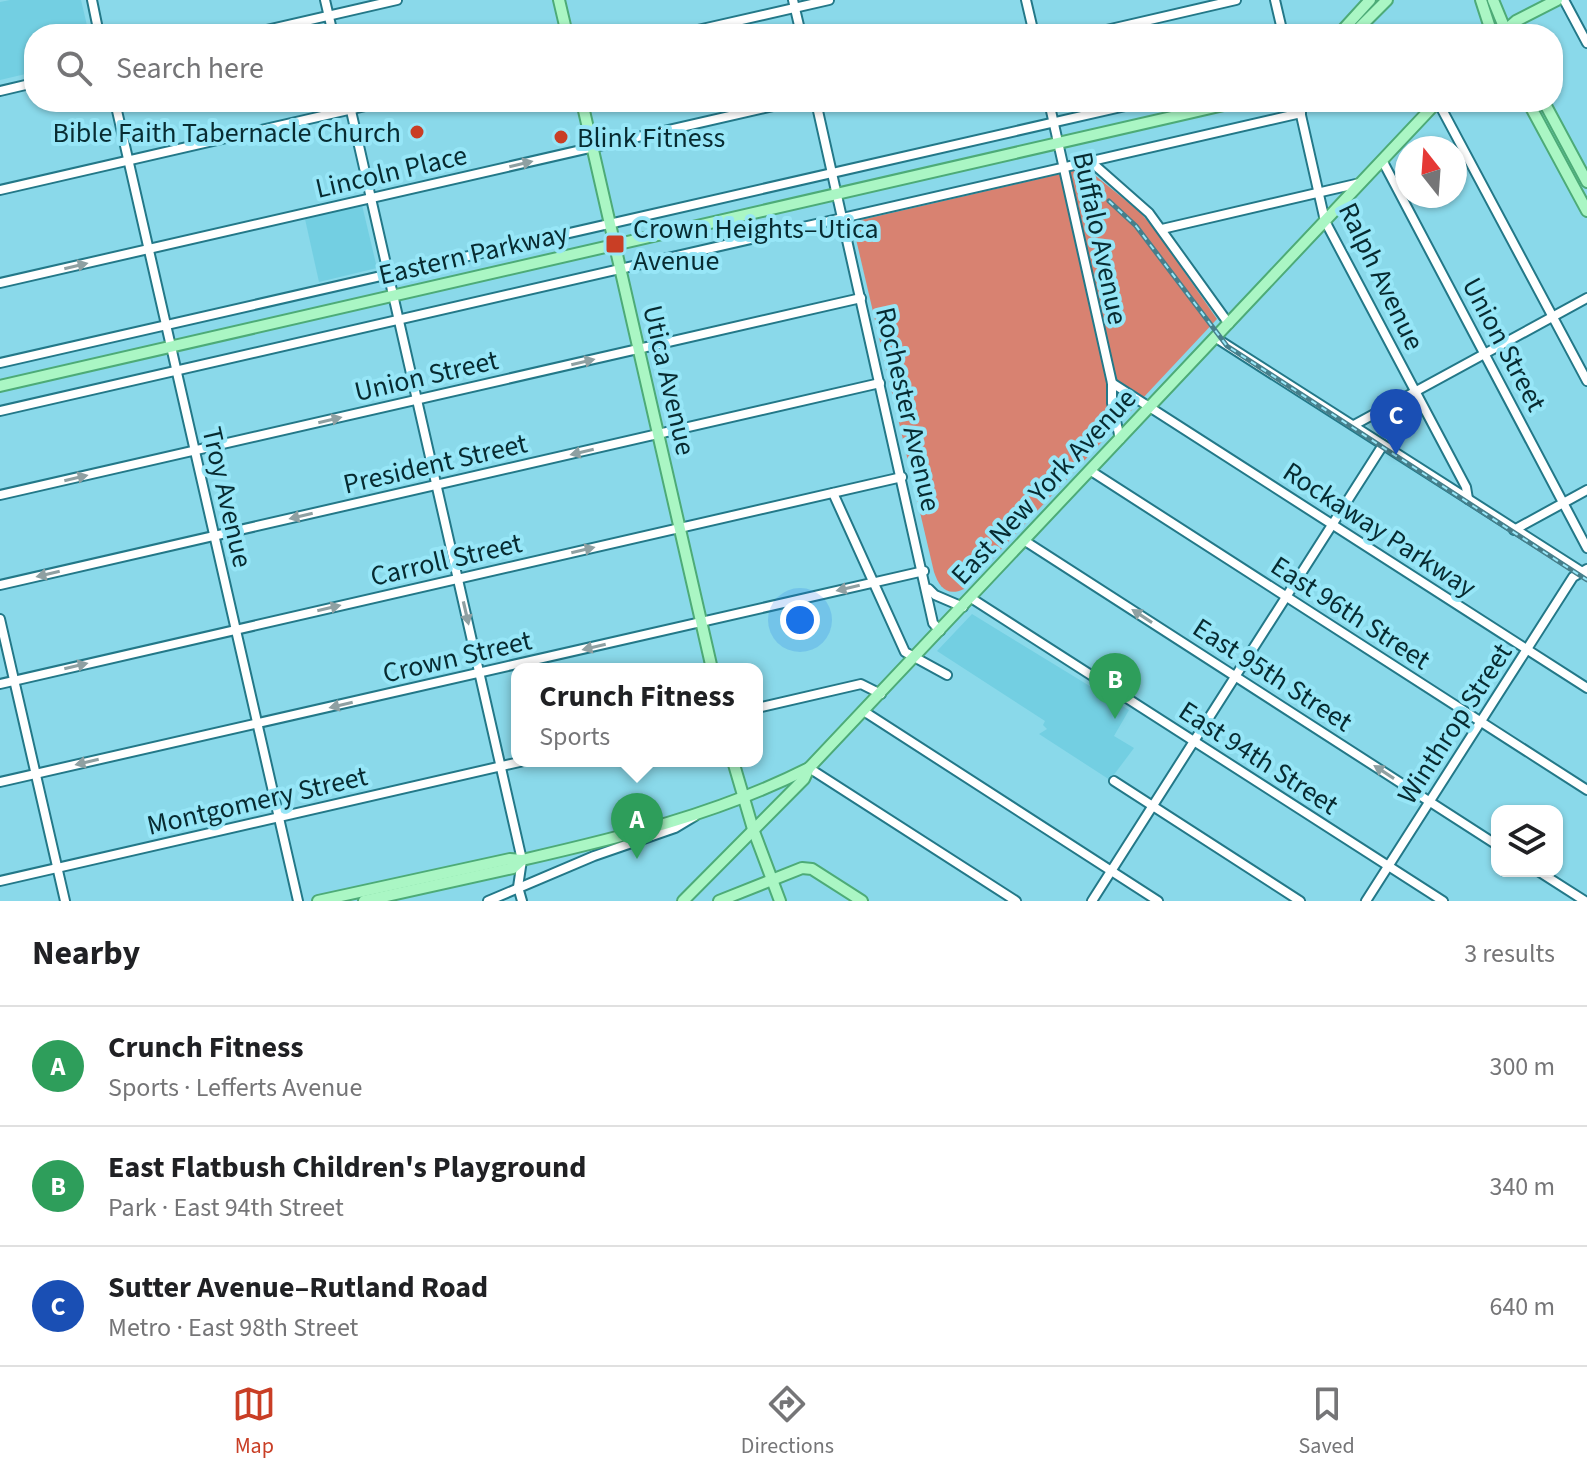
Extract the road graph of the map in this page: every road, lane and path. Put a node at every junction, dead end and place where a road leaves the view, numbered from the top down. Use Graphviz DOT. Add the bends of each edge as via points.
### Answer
graph roads {
  1 [pos="92,0"];
  2 [pos="325,0"];
  3 [pos="397,0"];
  4 [pos="559,0"];
  5 [pos="829,0"];
  6 [pos="1026,0"];
  7 [pos="1236,0"];
  8 [pos="1275,0"];
  9 [pos="1370,0"];
  10 [pos="1387,0"];
  11 [pos="1481,0"];
  12 [pos="1493,0"];
  13 [pos="1557,0"];
  14 [pos="1564,0"];
  15 [pos="1546,3"];
  16 [pos="794,4"];
  17 [pos="329,15"];
  18 [pos="97,24"];
  19 [pos="291,24"];
  20 [pos="331,24"];
  21 [pos="565,24"];
  22 [pos="718,24"];
  23 [pos="799,24"];
  24 [pos="1032,24"];
  25 [pos="1132,24"];
  26 [pos="1281,24"];
  27 [pos="1348,24"];
  28 [pos="1363,24"];
  29 [pos="1488,24"];
  30 [pos="1501,24"];
  31 [pos="1517,24"];
  32 [pos="1587,43"];
  33 [pos="24,85"];
  34 [pos="0,91"];
  35 [pos="117,112"];
  36 [pos="325,112"];
  37 [pos="351,112"];
  38 [pos="584,112"];
  39 [pos="748,112"];
  40 [pos="818,112"];
  41 [pos="1051,112"];
  42 [pos="1098,112"];
  43 [pos="1195,112"];
  44 [pos="1428,112"];
  45 [pos="1443,112"];
  46 [pos="1533,112"];
  47 [pos="1549,112"];
  48 [pos="1301,113"];
  49 [pos="1053,122"];
  50 [pos="1058,145"];
  51 [pos="593,148"];
  52 [pos="128,160"];
  53 [pos="1382,160"];
  54 [pos="1090,161"];
  55 [pos="1063,167"];
  56 [pos="832,172"];
  57 [pos="1587,182"];
  58 [pos="1361,183"];
  59 [pos="0,190"];
  60 [pos="1319,193"];
  61 [pos="837,194"];
  62 [pos="371,198"];
  63 [pos="1587,211"];
  64 [pos="842,217"];
  65 [pos="1325,221"];
  66 [pos="610,224"];
  67 [pos="1162,229"];
  68 [pos="614,245"];
  69 [pos="149,249"];
  70 [pos="620,268"];
  71 [pos="389,274"];
  72 [pos="0,283"];
  73 [pos="393,296"];
  74 [pos="861,298"];
  75 [pos="1587,298"];
  76 [pos="1552,316"];
  77 [pos="398,319"];
  78 [pos="1229,324"];
  79 [pos="166,325"];
  80 [pos="1216,338"];
  81 [pos="171,346"];
  82 [pos="639,349"];
  83 [pos="1485,353"];
  84 [pos="0,363"];
  85 [pos="176,370"];
  86 [pos="1587,381"];
  87 [pos="880,383"];
  88 [pos="1112,383"];
  89 [pos="0,386"];
  90 [pos="1415,391"];
  91 [pos="417,400"];
  92 [pos="1150,408"];
  93 [pos="0,411"];
  94 [pos="1354,425"];
  95 [pos="658,434"];
  96 [pos="1120,439"];
  97 [pos="1383,445"];
  98 [pos="195,451"];
  99 [pos="1451,460"];
  100 [pos="1091,471"];
  101 [pos="902,477"];
  102 [pos="1440,481"];
  103 [pos="436,485"];
  104 [pos="1587,490"];
  105 [pos="833,493"];
  106 [pos="0,495"];
  107 [pos="1468,499"];
  108 [pos="1564,502"];
  109 [pos="1333,525"];
  110 [pos="679,528"];
  111 [pos="1514,530"];
  112 [pos="215,536"];
  113 [pos="1025,541"];
  114 [pos="1587,548"];
  115 [pos="924,571"];
  116 [pos="1585,572"];
  117 [pos="458,579"];
  118 [pos="874,582"];
  119 [pos="0,585"];
  120 [pos="927,586"];
  121 [pos="1286,597"];
  122 [pos="971,598"];
  123 [pos="963,607"];
  124 [pos="0,619"];
  125 [pos="700,622"];
  126 [pos="236,630"];
  127 [pos="940,631"];
  128 [pos="1527,650"];
  129 [pos="916,657"];
  130 [pos="523,663"];
  131 [pos="710,663"];
  132 [pos="511,666"];
  133 [pos="480,673"];
  134 [pos="947,675"];
  135 [pos="1236,677"];
  136 [pos="14,680"];
  137 [pos="0,684"];
  138 [pos="1587,688"];
  139 [pos="881,694"];
  140 [pos="763,707"];
  141 [pos="865,712"];
  142 [pos="1481,722"];
  143 [pos="258,723"];
  144 [pos="1194,742"];
  145 [pos="511,764"];
  146 [pos="501,766"];
  147 [pos="734,767"];
  148 [pos="809,768"];
  149 [pos="36,774"];
  150 [pos="1114,781"];
  151 [pos="0,782"];
  152 [pos="1587,790"];
  153 [pos="742,798"];
  154 [pos="1430,801"];
  155 [pos="1153,806"];
  156 [pos="695,816"];
  157 [pos="279,817"];
  158 [pos="753,829"];
  159 [pos="1491,841"];
  160 [pos="522,860"];
  161 [pos="1388,866"];
  162 [pos="57,868"];
  163 [pos="1111,871"];
  164 [pos="1547,877"];
  165 [pos="772,879"];
  166 [pos="0,881"];
  167 [pos="518,887"];
  168 [pos="65,901"];
  169 [pos="298,901"];
  170 [pos="318,901"];
  171 [pos="364,901"];
  172 [pos="488,901"];
  173 [pos="522,901"];
  174 [pos="683,901"];
  175 [pos="719,901"];
  176 [pos="780,901"];
  177 [pos="862,901"];
  178 [pos="1016,901"];
  179 [pos="1092,901"];
  180 [pos="1158,901"];
  181 [pos="1300,901"];
  182 [pos="1366,901"];
  183 [pos="1443,901"];
  184 [pos="1585,901"];
  1 -- 18 [label="street"];
  2 -- 17 [label="street"];
  3 -- 17 [label="street"];
  4 -- 21 [label="main road"];
  5 -- 16 [label="street"];
  6 -- 24 [label="street"];
  7 -- 25 [label="street"];
  8 -- 26 [label="street"];
  9 -- 27 [label="main road"];
  10 -- 28 [label="main road"];
  11 -- 29 [label="main road"];
  12 -- 30 [label="main road"];
  13 -- 15 [label="main road"];
  14 -- 32 [label="street"];
  15 -- 31 [label="main road"];
  16 -- 22 [label="street"];
  16 -- 23 [label="street"];
  17 -- 19 [label="street"];
  17 -- 20 [label="street"];
  33 -- 34 [label="street"];
  35 -- 52 [label="street, Troy Avenue"];
  36 -- 52 [label="street"];
  37 -- 62 [label="street"];
  38 -- 51 [label="main road, Utica Avenue"];
  39 -- 51 [label="street, Lincoln Place"];
  40 -- 56 [label="street, Rochester Avenue"];
  41 -- 49 [label="street, Buffalo Avenue"];
  42 -- 49 [label="street"];
  43 -- 50 [label="main road, Eastern Parkway"];
  44 -- 53 [label="main road, East New York Avenue"];
  45 -- 76 [label="street"];
  46 -- 63 [label="main road"];
  47 -- 57 [label="main road"];
  48 -- 54 [label="street"];
  48 -- 60 [label="street, Ralph Avenue"];
  49 -- 50 [label="street, Buffalo Avenue"];
  49 -- 56 [label="street"];
  50 -- 55 [label="street, Buffalo Avenue"];
  50 -- 61 [label="main road, Eastern Parkway"];
  62 -- 51 [label="street, Lincoln Place, one-way"];
  51 -- 66 [label="main road, Utica Avenue"];
  52 -- 59 [label="street"];
  52 -- 69 [label="street, Troy Avenue"];
  53 -- 58 [label="main road, East New York Avenue"];
  53 -- 83 [label="street, Union Street"];
  54 -- 55 [label="street"];
  54 -- 67 [label="street"];
  55 -- 64 [label="street"];
  55 -- 88 [label="street, Buffalo Avenue"];
  56 -- 61 [label="street, Rochester Avenue"];
  56 -- 66 [label="street"];
  58 -- 60 [label="street"];
  58 -- 65 [label="main road, East New York Avenue"];
  60 -- 65 [label="street, Ralph Avenue"];
  60 -- 67 [label="street"];
  61 -- 64 [label="street, Rochester Avenue"];
  61 -- 68 [label="main road, Eastern Parkway"];
  62 -- 69 [label="street, Lincoln Place"];
  62 -- 71 [label="street"];
  64 -- 70 [label="street"];
  64 -- 74 [label="street, Rochester Avenue"];
  65 -- 78 [label="main road, East New York Avenue"];
  65 -- 90 [label="street, Ralph Avenue"];
  66 -- 68 [label="main road, Utica Avenue"];
  66 -- 71 [label="street"];
  67 -- 78 [label="street"];
  68 -- 70 [label="main road, Utica Avenue"];
  68 -- 73 [label="main road, Eastern Parkway"];
  72 -- 69 [label="street, Lincoln Place, one-way"];
  69 -- 79 [label="street, Troy Avenue"];
  70 -- 77 [label="street"];
  70 -- 82 [label="main road, Utica Avenue"];
  71 -- 73 [label="street"];
  71 -- 79 [label="street"];
  73 -- 77 [label="street"];
  73 -- 81 [label="main road, Eastern Parkway"];
  74 -- 82 [label="street, Union Street"];
  74 -- 87 [label="street, Rochester Avenue"];
  75 -- 76 [label="street"];
  76 -- 83 [label="street"];
  76 -- 86 [label="street"];
  77 -- 85 [label="street"];
  77 -- 91 [label="street"];
  78 -- 80 [label="main road, East New York Avenue"];
  79 -- 81 [label="street, Troy Avenue"];
  79 -- 84 [label="street"];
  80 -- 92 [label="main road, East New York Avenue"];
  80 -- 94 [label="street"];
  81 -- 85 [label="street, Troy Avenue"];
  81 -- 89 [label="main road, Eastern Parkway"];
  91 -- 82 [label="street, Union Street, one-way"];
  82 -- 95 [label="main road, Utica Avenue"];
  83 -- 90 [label="street"];
  83 -- 108 [label="street, Union Street"];
  85 -- 93 [label="street"];
  85 -- 98 [label="street, Troy Avenue"];
  87 -- 95 [label="street, President Street"];
  87 -- 101 [label="street, Rochester Avenue"];
  88 -- 92 [label="street"];
  88 -- 96 [label="street, Buffalo Avenue"];
  90 -- 94 [label="street"];
  90 -- 99 [label="street, Ralph Avenue"];
  98 -- 91 [label="street, Union Street, one-way"];
  91 -- 103 [label="street"];
  92 -- 96 [label="main road, East New York Avenue"];
  92 -- 109 [label="street, Rockaway Parkway"];
  94 -- 97 [label="street"];
  95 -- 103 [label="street, President Street, one-way"];
  95 -- 110 [label="main road, Utica Avenue"];
  96 -- 100 [label="main road, East New York Avenue"];
  97 -- 102 [label="street"];
  97 -- 109 [label="street"];
  106 -- 98 [label="street, Union Street, one-way"];
  98 -- 112 [label="street, Troy Avenue"];
  99 -- 102 [label="street" via="1450,473"];
  99 -- 107 [label="street, Ralph Avenue"];
  100 -- 113 [label="main road, East New York Avenue"];
  100 -- 121 [label="street, East 96th Street"];
  101 -- 105 [label="street, Carroll Street"];
  101 -- 115 [label="street, Rochester Avenue"];
  102 -- 107 [label="street"];
  103 -- 112 [label="street, President Street, one-way"];
  103 -- 117 [label="street"];
  104 -- 108 [label="street"];
  105 -- 110 [label="street, Carroll Street"];
  105 -- 118 [label="street"];
  107 -- 111 [label="street"];
  108 -- 111 [label="street"];
  108 -- 114 [label="street, Union Street"];
  109 -- 121 [label="street"];
  109 -- 128 [label="street, Rockaway Parkway"];
  117 -- 110 [label="street, Carroll Street, one-way"];
  110 -- 125 [label="main road, Utica Avenue"];
  111 -- 116 [label="street"];
  112 -- 119 [label="street, President Street, one-way"];
  112 -- 126 [label="street, Troy Avenue"];
  113 -- 122 [label="main road, East New York Avenue"];
  135 -- 113 [label="street, East 95th Street, one-way"];
  115 -- 118 [label="street, Crown Street"];
  115 -- 120 [label="street, Rochester Avenue"];
  116 -- 128 [label="street, Winthrop Street" via="1573,577"];
  126 -- 117 [label="street, Carroll Street, one-way"];
  117 -- 133 [label="street, one-way"];
  118 -- 125 [label="street, Crown Street, one-way"];
  118 -- 129 [label="street" via="905,652"];
  120 -- 123 [label="street"];
  120 -- 127 [label="street, Rochester Avenue" via="933,623"];
  121 -- 135 [label="street"];
  121 -- 142 [label="street, East 96th Street"];
  122 -- 123 [label="main road, East New York Avenue"];
  122 -- 144 [label="street, East 94th Street"];
  123 -- 127 [label="main road, East New York Avenue"];
  124 -- 136 [label="street"];
  125 -- 130 [label="street, Crown Street, one-way"];
  125 -- 131 [label="main road, Utica Avenue"];
  136 -- 126 [label="street, Carroll Street, one-way"];
  126 -- 143 [label="street, Troy Avenue"];
  127 -- 129 [label="main road, East New York Avenue"];
  128 -- 138 [label="street, Rockaway Parkway"];
  128 -- 142 [label="street, Winthrop Street"];
  129 -- 134 [label="street"];
  129 -- 139 [label="main road, East New York Avenue"];
  132 -- 133 [label="street, Crown Street, one-way"];
  133 -- 143 [label="street, Crown Street, one-way"];
  133 -- 146 [label="street"];
  135 -- 144 [label="street"];
  154 -- 135 [label="street, East 95th Street, one-way"];
  136 -- 137 [label="street, Carroll Street"];
  136 -- 149 [label="street"];
  139 -- 140 [label="street" via="861,684"];
  139 -- 141 [label="main road, East New York Avenue"];
  141 -- 148 [label="main road, East New York Avenue"];
  141 -- 163 [label="street"];
  142 -- 152 [label="street, East 96th Street"];
  142 -- 154 [label="street, Winthrop Street"];
  143 -- 149 [label="street, Crown Street, one-way"];
  143 -- 157 [label="street, Troy Avenue"];
  144 -- 155 [label="street"];
  144 -- 161 [label="street, East 94th Street"];
  145 -- 146 [label="street, Montgomery Street"];
  146 -- 157 [label="street, Montgomery Street"];
  146 -- 160 [label="street"];
  147 -- 153 [label="main road"];
  148 -- 153 [label="main road"];
  148 -- 158 [label="main road, East New York Avenue"];
  148 -- 178 [label="street"];
  149 -- 151 [label="street, Crown Street"];
  149 -- 162 [label="street"];
  150 -- 155 [label="street"];
  153 -- 156 [label="main road"];
  153 -- 158 [label="main road"];
  154 -- 159 [label="street, East 95th Street"];
  154 -- 161 [label="street, Winthrop Street"];
  155 -- 163 [label="street"];
  155 -- 181 [label="street"];
  156 -- 160 [label="main road"];
  156 -- 167 [label="street"];
  157 -- 162 [label="street, Montgomery Street"];
  157 -- 169 [label="street, Troy Avenue"];
  158 -- 165 [label="main road"];
  158 -- 174 [label="main road, East New York Avenue"];
  160 -- 167 [label="street"];
  160 -- 170 [label="main road"];
  160 -- 171 [label="main road" via="513,868"];
  161 -- 182 [label="street, Winthrop Street"];
  161 -- 183 [label="street, East 94th Street"];
  162 -- 166 [label="street, Montgomery Street"];
  162 -- 168 [label="street"];
  163 -- 179 [label="street"];
  163 -- 180 [label="street"];
  164 -- 184 [label="street"];
  165 -- 175 [label="main road"];
  165 -- 176 [label="main road"];
  165 -- 177 [label="main road" via="808,868"];
  167 -- 172 [label="street"];
  167 -- 173 [label="street"];
}
